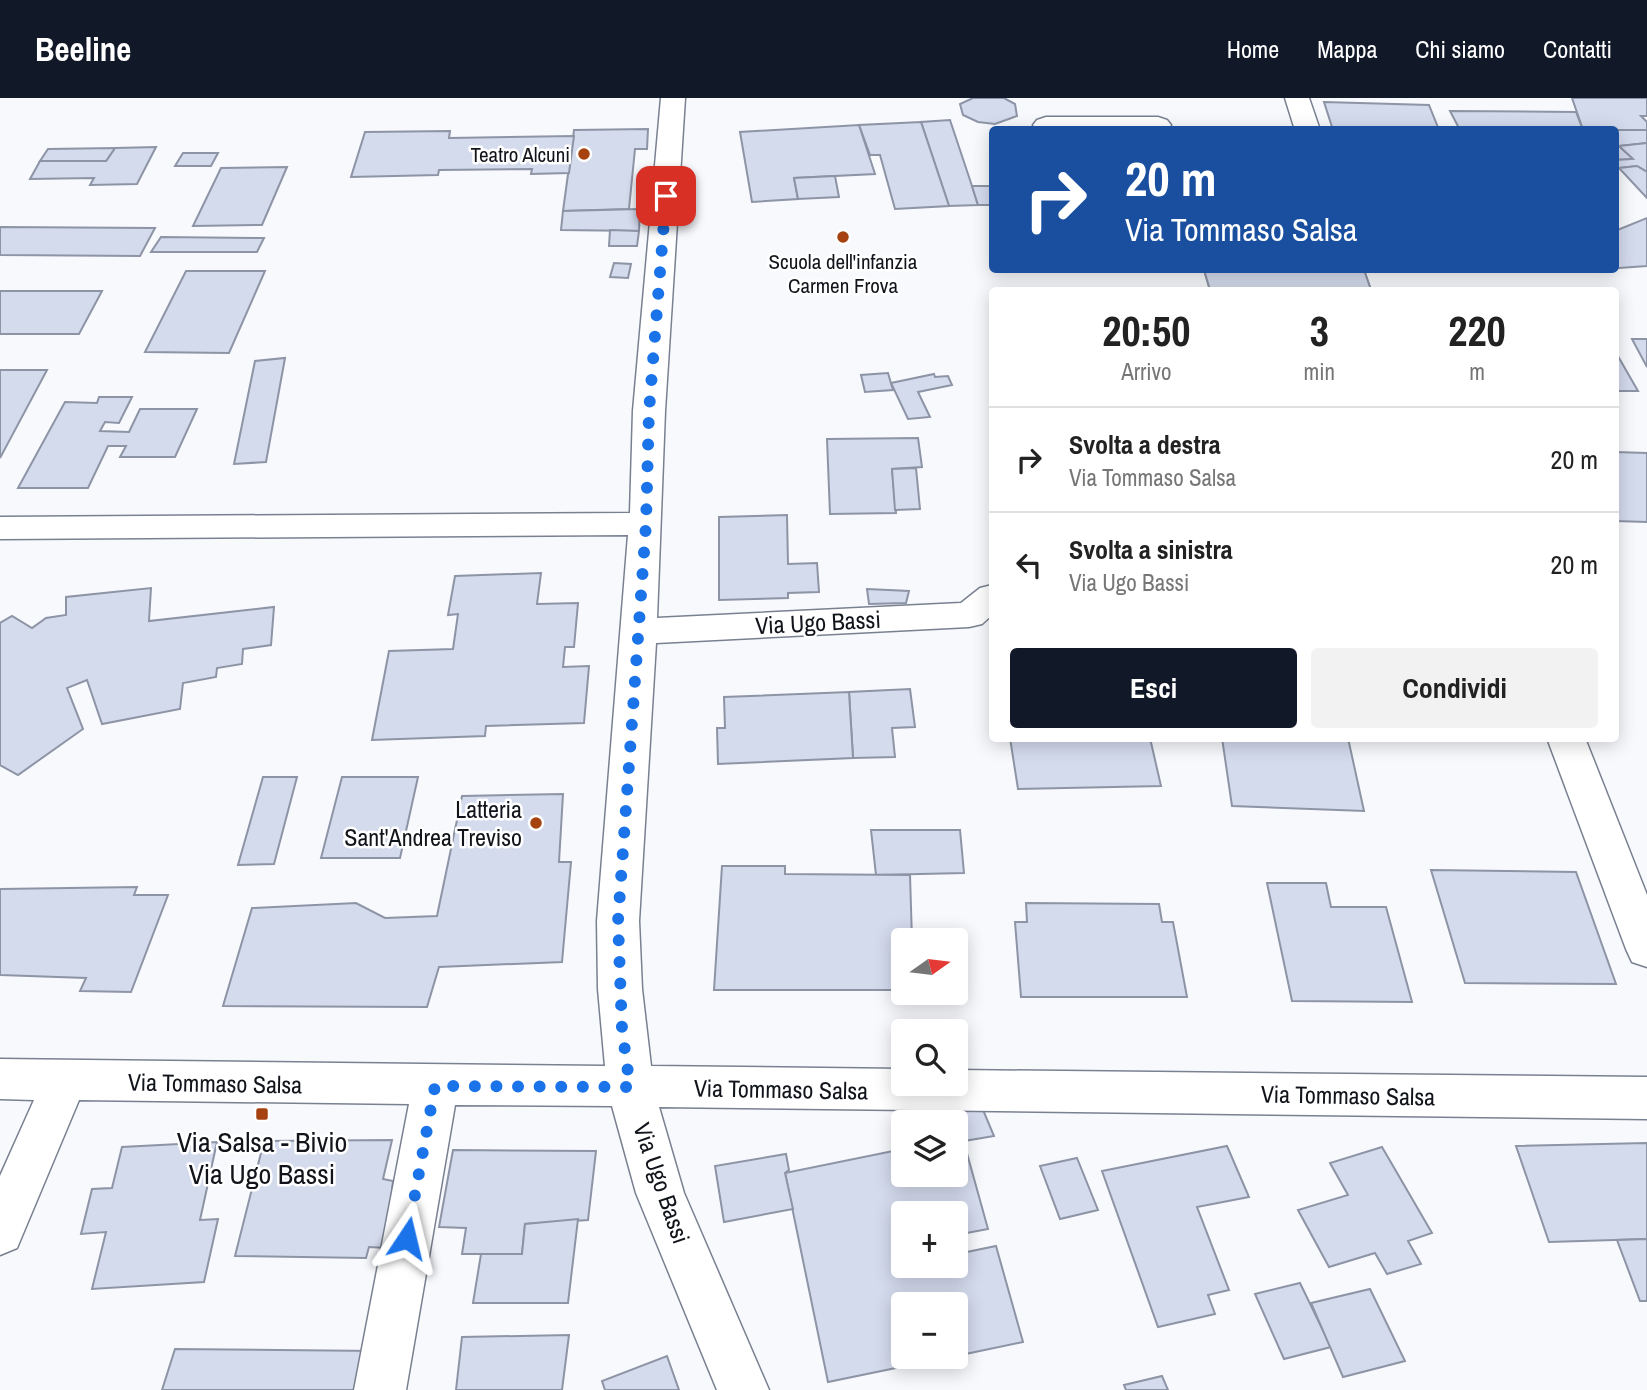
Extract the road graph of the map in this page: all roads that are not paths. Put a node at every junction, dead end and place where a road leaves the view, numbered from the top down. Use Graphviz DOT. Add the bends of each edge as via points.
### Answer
graph roads {
  1 [pos="673,98"];
  2 [pos="1297,98"];
  3 [pos="1157,119"];
  4 [pos="1046,125"];
  5 [pos="1307,126"];
  6 [pos="646,524"];
  7 [pos="0,528"];
  8 [pos="989,599"];
  9 [pos="638,631"];
  10 [pos="1568,742"];
  11 [pos="1647,949"];
  12 [pos="0,1079"];
  13 [pos="65,1080"];
  14 [pos="435,1086"];
  15 [pos="630,1087"];
  16 [pos="1647,1098"];
  17 [pos="0,1232"];
  18 [pos="380,1390"];
  19 [pos="743,1390"];
  1 -- 6 [label="street, Via Ugo Bassi" via="649,411"];
  2 -- 5 [label="street"];
  3 -- 4 [label="street"];
  6 -- 7 [label="street"];
  6 -- 9 [label="street, Via Ugo Bassi"];
  8 -- 9 [label="street, Via Ugo Bassi" via="968,615"];
  9 -- 15 [label="street, Via Ugo Bassi" via="618,921 622,1029"];
  10 -- 11 [label="street"];
  12 -- 13 [label="street, Via Tommaso Salsa"];
  13 -- 14 [label="street, Via Tommaso Salsa"];
  13 -- 17 [label="street"];
  14 -- 15 [label="street, Via Tommaso Salsa"];
  14 -- 18 [label="street"];
  15 -- 16 [label="street, Via Tommaso Salsa"];
  15 -- 19 [label="street, Via Ugo Bassi" via="660,1193"];
}
